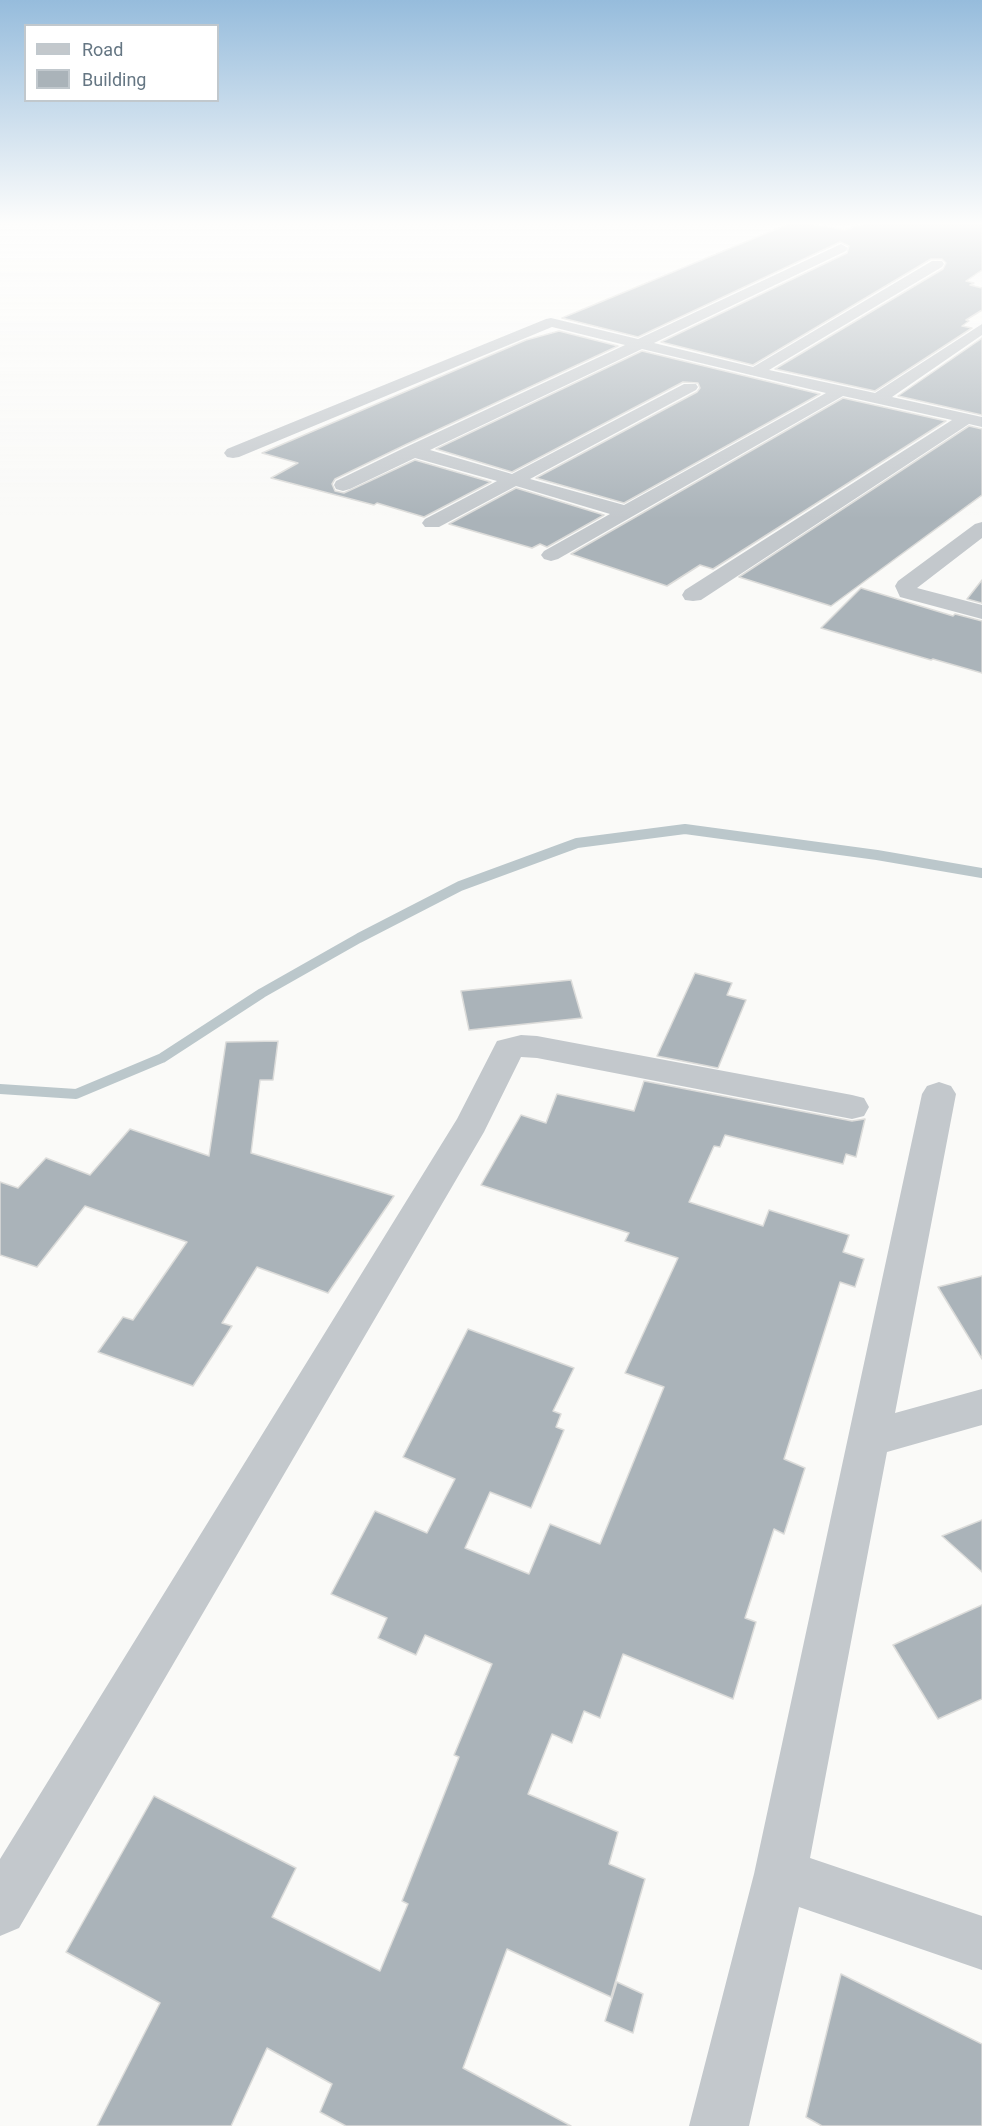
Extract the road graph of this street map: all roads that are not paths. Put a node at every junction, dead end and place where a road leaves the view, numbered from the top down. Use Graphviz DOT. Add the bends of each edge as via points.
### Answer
graph roads {
  1 [pos="690,320"];
  2 [pos="843,320"];
  3 [pos="982,328"];
  4 [pos="640,344"];
  5 [pos="755,372"];
  6 [pos="690,387"];
  7 [pos="841,391"];
  8 [pos="878,399"];
  9 [pos="974,420"];
  10 [pos="412,451"];
  11 [pos="233,453"];
  12 [pos="512,480"];
  13 [pos="343,485"];
  14 [pos="626,512"];
  15 [pos="432,524"];
  16 [pos="982,528"];
  17 [pos="974,543"];
  18 [pos="551,555"];
  19 [pos="693,595"];
  20 [pos="982,612"];
  21 [pos="939,1094"];
  22 [pos="852,1107"];
  23 [pos="982,1407"];
  24 [pos="868,1439"];
  25 [pos="780,1874"];
  26 [pos="0,1909"];
  27 [pos="982,1943"];
  28 [pos="719,2126"];
  1 -- 4 [label="street"];
  2 -- 5 [label="street"];
  3 -- 8 [label="street"];
  4 -- 5 [label="street"];
  4 -- 10 [label="street"];
  4 -- 11 [label="street" via="551,322"];
  5 -- 7 [label="street"];
  6 -- 12 [label="street"];
  7 -- 8 [label="street"];
  7 -- 14 [label="street"];
  8 -- 9 [label="street"];
  9 -- 19 [label="street"];
  10 -- 12 [label="street"];
  10 -- 13 [label="street"];
  12 -- 14 [label="street"];
  12 -- 15 [label="street"];
  14 -- 18 [label="street"];
  16 -- 17 [label="street"];
  17 -- 20 [label="street" via="906,586 908,592 919,596"];
  21 -- 24 [label="street"];
  22 -- 26 [label="street" via="537,1047 509,1049 472,1123"];
  23 -- 24 [label="street"];
  24 -- 25 [label="street"];
  25 -- 27 [label="street"];
  25 -- 28 [label="street"];
}
